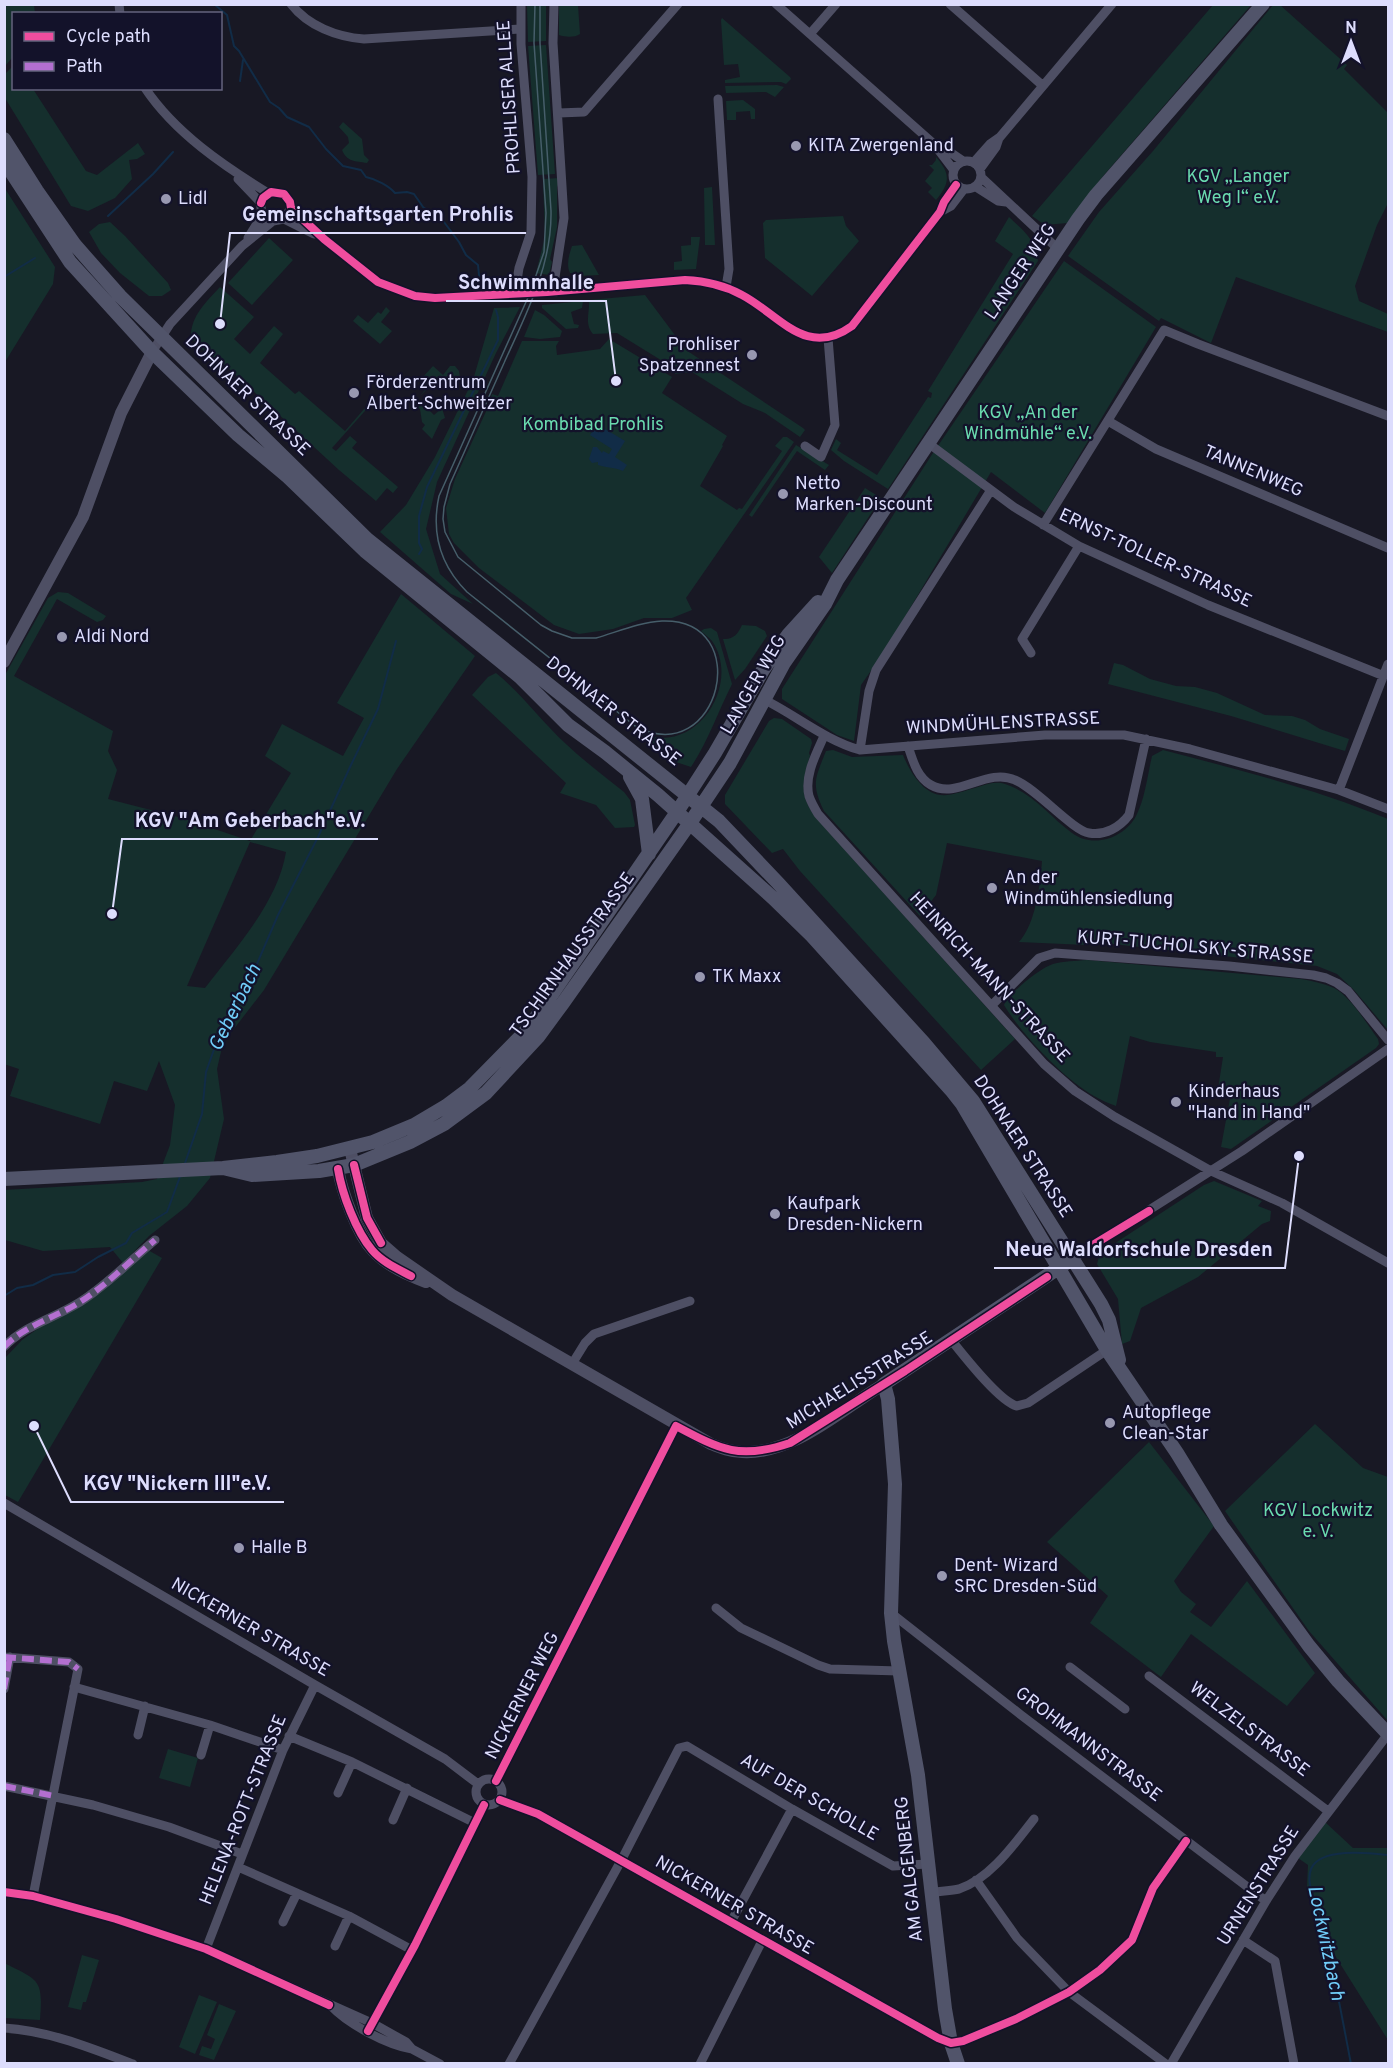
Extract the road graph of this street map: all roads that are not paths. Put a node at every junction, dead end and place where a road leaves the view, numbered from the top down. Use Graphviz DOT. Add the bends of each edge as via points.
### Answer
graph roads {
  1 [pos="291,4"];
  2 [pos="521,4"];
  3 [pos="554,4"];
  4 [pos="678,4"];
  5 [pos="776,4"];
  6 [pos="836,4"];
  7 [pos="950,4"];
  8 [pos="1112,4"];
  9 [pos="1263,4"];
  10 [pos="520,29"];
  11 [pos="810,34"];
  12 [pos="1042,85"];
  13 [pos="147,90"];
  14 [pos="718,99"];
  15 [pos="559,113"];
  16 [pos="4,139"];
  17 [pos="934,144"];
  18 [pos="4,161"];
  19 [pos="963,161"];
  20 [pos="230,169"];
  21 [pos="953,169"];
  22 [pos="978,170"];
  23 [pos="960,187"];
  24 [pos="976,187"];
  25 [pos="268,193"];
  26 [pos="1006,202"];
  27 [pos="261,203"];
  28 [pos="291,208"];
  29 [pos="263,214"];
  30 [pos="284,219"];
  31 [pos="273,221"];
  32 [pos="324,239"];
  33 [pos="242,246"];
  34 [pos="1058,249"];
  35 [pos="726,287"];
  36 [pos="556,292"];
  37 [pos="515,293"];
  38 [pos="160,337"];
  39 [pos="828,339"];
  40 [pos="152,352"];
  41 [pos="1389,416"];
  42 [pos="1108,421"];
  43 [pos="928,443"];
  44 [pos="805,446"];
  45 [pos="991,490"];
  46 [pos="1043,525"];
  47 [pos="1079,546"];
  48 [pos="1389,548"];
  49 [pos="837,580"];
  50 [pos="1031,653"];
  51 [pos="4,662"];
  52 [pos="1389,664"];
  53 [pos="1384,676"];
  54 [pos="765,700"];
  55 [pos="824,736"];
  56 [pos="1146,739"];
  57 [pos="908,746"];
  58 [pos="860,750"];
  59 [pos="626,770"];
  60 [pos="1340,790"];
  61 [pos="688,795"];
  62 [pos="701,807"];
  63 [pos="1389,809"];
  64 [pos="677,812"];
  65 [pos="690,823"];
  66 [pos="649,854"];
  67 [pos="992,1005"];
  68 [pos="1389,1040"];
  69 [pos="1389,1049"];
  70 [pos="350,1149"];
  71 [pos="335,1152"];
  72 [pos="354,1165"];
  73 [pos="218,1169"];
  74 [pos="338,1169"];
  75 [pos="1211,1171"];
  76 [pos="4,1179"];
  77 [pos="155,1240"];
  78 [pos="1072,1259"];
  79 [pos="1389,1263"];
  80 [pos="1058,1268"];
  81 [pos="438,1286"];
  82 [pos="690,1301"];
  83 [pos="952,1341"];
  84 [pos="6,1342"];
  85 [pos="1107,1350"];
  86 [pos="572,1364"];
  87 [pos="1123,1373"];
  88 [pos="884,1384"];
  89 [pos="676,1426"];
  90 [pos="4,1503"];
  91 [pos="716,1608"];
  92 [pos="891,1613"];
  93 [pos="7,1657"];
  94 [pos="1070,1667"];
  95 [pos="899,1671"];
  96 [pos="1149,1676"];
  97 [pos="315,1685"];
  98 [pos="74,1687"];
  99 [pos="4,1689"];
  100 [pos="145,1706"];
  101 [pos="1125,1709"];
  102 [pos="210,1725"];
  103 [pos="1389,1734"];
  104 [pos="138,1735"];
  105 [pos="289,1736"];
  106 [pos="283,1750"];
  107 [pos="201,1755"];
  108 [pos="352,1762"];
  109 [pos="496,1781"];
  110 [pos="478,1784"];
  111 [pos="4,1786"];
  112 [pos="407,1788"];
  113 [pos="338,1793"];
  114 [pos="54,1796"];
  115 [pos="500,1800"];
  116 [pos="484,1805"];
  117 [pos="792,1809"];
  118 [pos="1328,1810"];
  119 [pos="1034,1819"];
  120 [pos="393,1820"];
  121 [pos="475,1823"];
  122 [pos="1186,1841"];
  123 [pos="242,1854"];
  124 [pos="622,1859"];
  125 [pos="927,1864"];
  126 [pos="238,1867"];
  127 [pos="976,1880"];
  128 [pos="4,1892"];
  129 [pos="297,1893"];
  130 [pos="930,1893"];
  131 [pos="33,1896"];
  132 [pos="1266,1901"];
  133 [pos="349,1916"];
  134 [pos="283,1922"];
  135 [pos="730,1922"];
  136 [pos="1243,1940"];
  137 [pos="762,1941"];
  138 [pos="335,1946"];
  139 [pos="206,1949"];
  140 [pos="412,1950"];
  141 [pos="1069,1992"];
  142 [pos="370,2027"];
  143 [pos="4,2028"];
  144 [pos="951,2043"];
  145 [pos="133,2064"];
  146 [pos="440,2064"];
  147 [pos="509,2064"];
  148 [pos="700,2064"];
  149 [pos="958,2064"];
  150 [pos="1166,2064"];
  151 [pos="1171,2064"];
  152 [pos="1294,2064"];
  1 -- 10 [label="street" via="300,15 347,38"];
  2 -- 10 [label="street, PROHLISER ALLEE"];
  3 -- 15 [label="street"];
  4 -- 15 [label="street" via="584,112"];
  5 -- 11 [label="street"];
  6 -- 11 [label="street"];
  7 -- 12 [label="street"];
  8 -- 12 [label="street"];
  9 -- 34 [label="main road, LANGER WEG" via="1096,195"];
  10 -- 37 [label="street, PROHLISER ALLEE" via="532,177 531,232"];
  11 -- 17 [label="street"];
  12 -- 22 [label="street"];
  13 -- 20 [label="street" via="189,136"];
  14 -- 35 [label="street" via="729,269"];
  15 -- 36 [label="street" via="564,218"];
  16 -- 38 [label="main road, DOHNAER STRASSE" via="75,245"];
  17 -- 19 [label="street"];
  17 -- 21 [label="street"];
  18 -- 40 [label="main road, DOHNAER STRASSE" via="70,262"];
  19 -- 21 [label="street"];
  19 -- 22 [label="street"];
  20 -- 25 [label="street"];
  20 -- 27 [label="street"];
  21 -- 23 [label="street" via="952,176"];
  22 -- 24 [label="street"];
  22 -- 26 [label="street"];
  23 -- 24 [label="street"];
  23 -- 39 [label="street" via="951,206 940,212 852,326"];
  24 -- 26 [label="street"];
  25 -- 27 [label="street"];
  25 -- 28 [label="street" via="284,194"];
  26 -- 34 [label="street"];
  27 -- 29 [label="street"];
  28 -- 30 [label="street"];
  28 -- 32 [label="street"];
  29 -- 31 [label="street"];
  29 -- 33 [label="street"];
  30 -- 31 [label="street"];
  30 -- 32 [label="street"];
  31 -- 33 [label="street"];
  32 -- 37 [label="street" via="378,282 415,296"];
  33 -- 38 [label="street"];
  34 -- 43 [label="main road, LANGER WEG"];
  35 -- 36 [label="street" via="685,280"];
  35 -- 39 [label="street" via="801,334"];
  36 -- 37 [label="street"];
  38 -- 40 [label="street"];
  38 -- 61 [label="main road, DOHNAER STRASSE" via="367,539"];
  39 -- 44 [label="street" via="834,431 821,457"];
  40 -- 51 [label="street" via="121,413 83,518"];
  40 -- 59 [label="main road, DOHNAER STRASSE" via="365,551 520,676 568,725"];
  41 -- 42 [label="street" via="1164,330"];
  42 -- 46 [label="street"];
  42 -- 48 [label="street, TANNENWEG" via="1156,449"];
  43 -- 45 [label="street, ERNST-TOLLER-STRASSE"];
  43 -- 49 [label="main road, LANGER WEG"];
  45 -- 46 [label="street, ERNST-TOLLER-STRASSE"];
  45 -- 58 [label="street" via="876,670"];
  46 -- 47 [label="street, ERNST-TOLLER-STRASSE"];
  47 -- 50 [label="street" via="1022,639"];
  47 -- 53 [label="street, ERNST-TOLLER-STRASSE" via="1208,605"];
  49 -- 54 [label="main road, LANGER WEG"];
  49 -- 61 [label="main road, LANGER WEG" via="773,655"];
  52 -- 53 [label="street"];
  53 -- 60 [label="street"];
  54 -- 55 [label="street, WINDMÜHLENSTRASSE"];
  54 -- 62 [label="main road, LANGER WEG"];
  55 -- 58 [label="street, WINDMÜHLENSTRASSE"];
  55 -- 67 [label="street, HEINRICH-MANN-STRASSE" via="808,779 809,797 818,814"];
  56 -- 57 [label="street, WINDMÜHLENSTRASSE" via="1045,735"];
  56 -- 57 [label="street" via="1129,815 1121,825 1104,833 1077,828 1013,778 994,776 944,790 930,785 919,775"];
  56 -- 60 [label="street, WINDMÜHLENSTRASSE"];
  57 -- 58 [label="street, WINDMÜHLENSTRASSE"];
  59 -- 64 [label="main road, DOHNAER STRASSE"];
  59 -- 66 [label="main road" via="642,799"];
  60 -- 63 [label="street, WINDMÜHLENSTRASSE"];
  61 -- 62 [label="main road, DOHNAER STRASSE"];
  61 -- 64 [label="main road, TSCHIRNHAUSSTRASSE"];
  62 -- 65 [label="main road, TSCHIRNHAUSSTRASSE"];
  62 -- 78 [label="main road, DOHNAER STRASSE" via="779,884 962,1086"];
  64 -- 65 [label="main road, DOHNAER STRASSE"];
  64 -- 66 [label="main road, TSCHIRNHAUSSTRASSE"];
  65 -- 72 [label="main road, TSCHIRNHAUSSTRASSE" via="564,1003 486,1093 436,1129"];
  65 -- 80 [label="main road, DOHNAER STRASSE" via="789,912 951,1090"];
  66 -- 70 [label="main road, TSCHIRNHAUSSTRASSE" via="528,1029 470,1088 414,1125"];
  67 -- 68 [label="street, KURT-TUCHOLSKY-STRASSE" via="1039,958 1055,953 1229,966 1313,975 1337,982"];
  67 -- 75 [label="street, HEINRICH-MANN-STRASSE" via="1044,1064 1075,1091"];
  69 -- 75 [label="street"];
  70 -- 71 [label="main road, TSCHIRNHAUSSTRASSE"];
  70 -- 72 [label="street, MICHAELISSTRASSE"];
  71 -- 73 [label="main road, TSCHIRNHAUSSTRASSE"];
  71 -- 74 [label="main road, MICHAELISSTRASSE"];
  72 -- 74 [label="main road, TSCHIRNHAUSSTRASSE"];
  72 -- 81 [label="street, MICHAELISSTRASSE" via="363,1207 381,1243"];
  73 -- 74 [label="main road, TSCHIRNHAUSSTRASSE" via="252,1175"];
  73 -- 76 [label="main road, TSCHIRNHAUSSTRASSE"];
  74 -- 81 [label="street, MICHAELISSTRASSE" via="340,1185 372,1250 411,1276"];
  75 -- 78 [label="street"];
  75 -- 79 [label="street, HEINRICH-MANN-STRASSE" via="1282,1203"];
  77 -- 84 [label="street" via="80,1302"];
  78 -- 80 [label="main road, MICHAELISSTRASSE"];
  78 -- 87 [label="main road, DOHNAER STRASSE" via="1101,1304"];
  80 -- 83 [label="main road, MICHAELISSTRASSE"];
  80 -- 85 [label="main road, DOHNAER STRASSE"];
  81 -- 86 [label="street, MICHAELISSTRASSE"];
  82 -- 86 [label="street" via="594,1334"];
  83 -- 85 [label="street, MICHAELISSTRASSE" via="1006,1400 1017,1406 1029,1403"];
  83 -- 88 [label="main road, MICHAELISSTRASSE"];
  85 -- 87 [label="main road, DOHNAER STRASSE"];
  86 -- 89 [label="street, MICHAELISSTRASSE"];
  87 -- 103 [label="main road, DOHNAER STRASSE" via="1272,1597 1338,1681"];
  88 -- 89 [label="street, MICHAELISSTRASSE" via="807,1434 764,1451 725,1449"];
  88 -- 92 [label="main road, AM GALGENBERG" via="895,1484"];
  89 -- 109 [label="street, NICKERNER WEG"];
  90 -- 97 [label="street, NICKERNER STRASSE"];
  91 -- 95 [label="street" via="741,1628 818,1665 830,1669"];
  92 -- 95 [label="main road, AM GALGENBERG"];
  92 -- 122 [label="street, GROHMANNSTRASSE"];
  93 -- 98 [label="street" via="69,1662 78,1669"];
  93 -- 99 [label="street"];
  94 -- 101 [label="street"];
  95 -- 125 [label="main road, AM GALGENBERG" via="918,1774"];
  96 -- 118 [label="street, WELZELSTRASSE"];
  97 -- 105 [label="street, HELENA-ROTT-STRASSE"];
  97 -- 110 [label="street, NICKERNER STRASSE" via="445,1759"];
  98 -- 100 [label="street"];
  98 -- 114 [label="street"];
  100 -- 102 [label="street"];
  100 -- 104 [label="street"];
  102 -- 106 [label="street"];
  102 -- 107 [label="street"];
  103 -- 118 [label="street, URNENSTRASSE"];
  105 -- 106 [label="street, HELENA-ROTT-STRASSE"];
  105 -- 108 [label="street"];
  106 -- 123 [label="street, HELENA-ROTT-STRASSE"];
  108 -- 112 [label="street"];
  108 -- 113 [label="street"];
  109 -- 110 [label="street, NICKERNER WEG" via="482,1780"];
  109 -- 115 [label="street, NICKERNER WEG" via="502,1790"];
  110 -- 116 [label="street" via="477,1798"];
  111 -- 114 [label="street"];
  112 -- 120 [label="street"];
  112 -- 121 [label="street"];
  114 -- 123 [label="street" via="169,1827"];
  114 -- 131 [label="street"];
  115 -- 116 [label="street"];
  115 -- 124 [label="street, NICKERNER STRASSE" via="538,1814"];
  116 -- 121 [label="street"];
  117 -- 124 [label="street, AUF DER SCHOLLE" via="687,1746 679,1748"];
  117 -- 125 [label="street, AUF DER SCHOLLE" via="893,1866"];
  117 -- 135 [label="street"];
  118 -- 132 [label="street, URNENSTRASSE"];
  119 -- 127 [label="street" via="1008,1854"];
  121 -- 140 [label="street"];
  122 -- 132 [label="street, GROHMANNSTRASSE"];
  122 -- 141 [label="street" via="1154,1888 1132,1940"];
  123 -- 126 [label="street, HELENA-ROTT-STRASSE"];
  124 -- 135 [label="street, NICKERNER STRASSE"];
  124 -- 147 [label="street"];
  125 -- 130 [label="main road, AM GALGENBERG"];
  126 -- 129 [label="street"];
  126 -- 139 [label="street, HELENA-ROTT-STRASSE"];
  127 -- 130 [label="street" via="959,1888"];
  127 -- 141 [label="street" via="1017,1938"];
  128 -- 131 [label="street"];
  129 -- 133 [label="street"];
  129 -- 134 [label="street"];
  130 -- 144 [label="main road, AM GALGENBERG"];
  131 -- 139 [label="street"];
  132 -- 136 [label="street, URNENSTRASSE"];
  133 -- 138 [label="street"];
  133 -- 140 [label="street"];
  135 -- 137 [label="street, NICKERNER STRASSE"];
  136 -- 151 [label="street, URNENSTRASSE"];
  136 -- 152 [label="street" via="1275,1961"];
  137 -- 144 [label="street, NICKERNER STRASSE"];
  137 -- 148 [label="street"];
  139 -- 142 [label="street" via="329,2004"];
  140 -- 142 [label="street"];
  141 -- 144 [label="street" via="1016,2019"];
  141 -- 150 [label="street"];
  142 -- 146 [label="street" via="398,2047 412,2049"];
  143 -- 145 [label="street" via="44,2033"];
  144 -- 149 [label="main road, AM GALGENBERG"];
}
